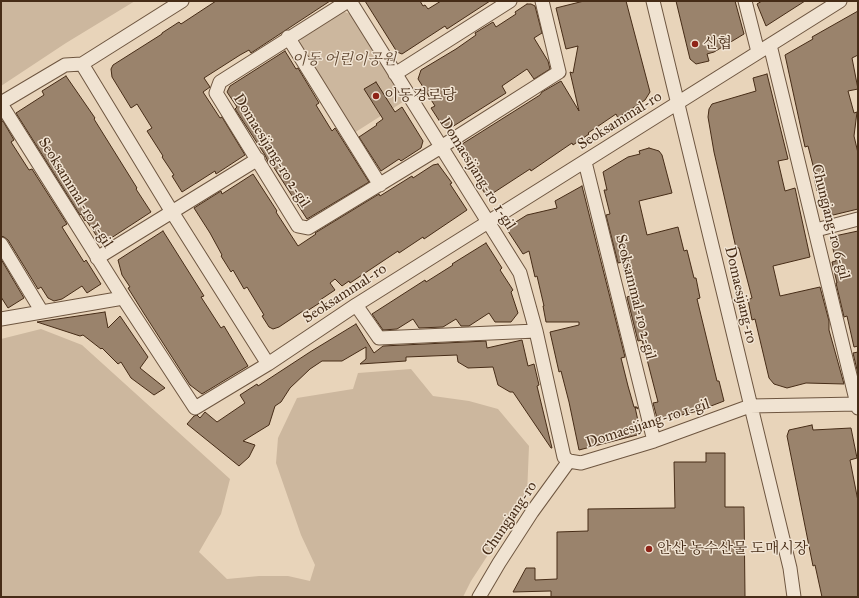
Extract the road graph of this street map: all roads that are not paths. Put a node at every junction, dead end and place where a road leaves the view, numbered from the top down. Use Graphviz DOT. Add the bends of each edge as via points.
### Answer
graph roads {
  1 [pos="182,1"];
  2 [pos="349,1"];
  3 [pos="510,1"];
  4 [pos="542,1"];
  5 [pos="653,1"];
  6 [pos="745,1"];
  7 [pos="840,1"];
  8 [pos="288,37"];
  9 [pos="770,45"];
  10 [pos="758,52"];
  11 [pos="82,64"];
  12 [pos="395,74"];
  13 [pos="678,103"];
  14 [pos="1,104"];
  15 [pos="441,147"];
  16 [pos="258,159"];
  17 [pos="585,162"];
  18 [pos="380,185"];
  19 [pos="172,212"];
  20 [pos="858,220"];
  21 [pos="488,222"];
  22 [pos="816,230"];
  23 [pos="1,244"];
  24 [pos="97,258"];
  25 [pos="123,298"];
  26 [pos="356,305"];
  27 [pos="42,312"];
  28 [pos="1,319"];
  29 [pos="536,331"];
  30 [pos="268,364"];
  31 [pos="858,405"];
  32 [pos="750,406"];
  33 [pos="654,441"];
  34 [pos="570,461"];
  35 [pos="479,597"];
  36 [pos="794,597"];
  1 -- 11 [label="street"];
  2 -- 8 [label="street, Domaesijang-ro 2-gil"];
  2 -- 12 [label="street, Domaesijang-ro 1-gil"];
  3 -- 12 [label="street"];
  4 -- 15 [label="street, Domaesijang-ro 2-gil" via="559,72"];
  5 -- 13 [label="street, Domaesijang-ro"];
  6 -- 10 [label="street"];
  7 -- 9 [label="street, Seoksammal-ro"];
  8 -- 16 [label="street, Domaesijang-ro 2-gil" via="220,82 216,93"];
  8 -- 18 [label="street"];
  9 -- 10 [label="street, Seoksammal-ro"];
  9 -- 22 [label="street, Chungjang-ro 6-gil"];
  10 -- 13 [label="street, Seoksammal-ro"];
  11 -- 14 [label="street, Seoksammal-ro 1-gil" via="65,65"];
  11 -- 19 [label="street"];
  12 -- 15 [label="street, Domaesijang-ro 1-gil"];
  13 -- 17 [label="street, Seoksammal-ro"];
  13 -- 32 [label="street, Domaesijang-ro"];
  14 -- 24 [label="street, Seoksammal-ro 1-gil"];
  15 -- 18 [label="street, Domaesijang-ro 2-gil"];
  15 -- 21 [label="street, Domaesijang-ro 1-gil"];
  16 -- 18 [label="street, Domaesijang-ro 2-gil" via="298,226 308,228"];
  16 -- 19 [label="street"];
  17 -- 21 [label="street, Seoksammal-ro"];
  17 -- 33 [label="street, Seoksammal-ro 2-gil"];
  19 -- 24 [label="street"];
  19 -- 30 [label="street"];
  20 -- 22 [label="street"];
  21 -- 26 [label="street, Seoksammal-ro"];
  21 -- 29 [label="street, Domaesijang-ro 1-gil" via="520,273"];
  22 -- 31 [label="street, Chungjang-ro 6-gil"];
  23 -- 27 [label="street"];
  24 -- 25 [label="street, Seoksammal-ro 1-gil"];
  25 -- 27 [label="street"];
  25 -- 30 [label="street, Seoksammal-ro 1-gil" via="195,408"];
  26 -- 29 [label="street" via="379,338"];
  26 -- 30 [label="street, Seoksammal-ro"];
  27 -- 28 [label="street"];
  29 -- 34 [label="street, Domaesijang-ro 1-gil" via="564,457"];
  31 -- 32 [label="street, Domaesijang-ro 1-gil"];
  32 -- 33 [label="street, Domaesijang-ro 1-gil"];
  32 -- 36 [label="street, Domaesijang-ro" via="790,568"];
  33 -- 34 [label="street, Domaesijang-ro 1-gil" via="581,463"];
  34 -- 35 [label="street, Chungjang-ro" via="532,512"];
}
